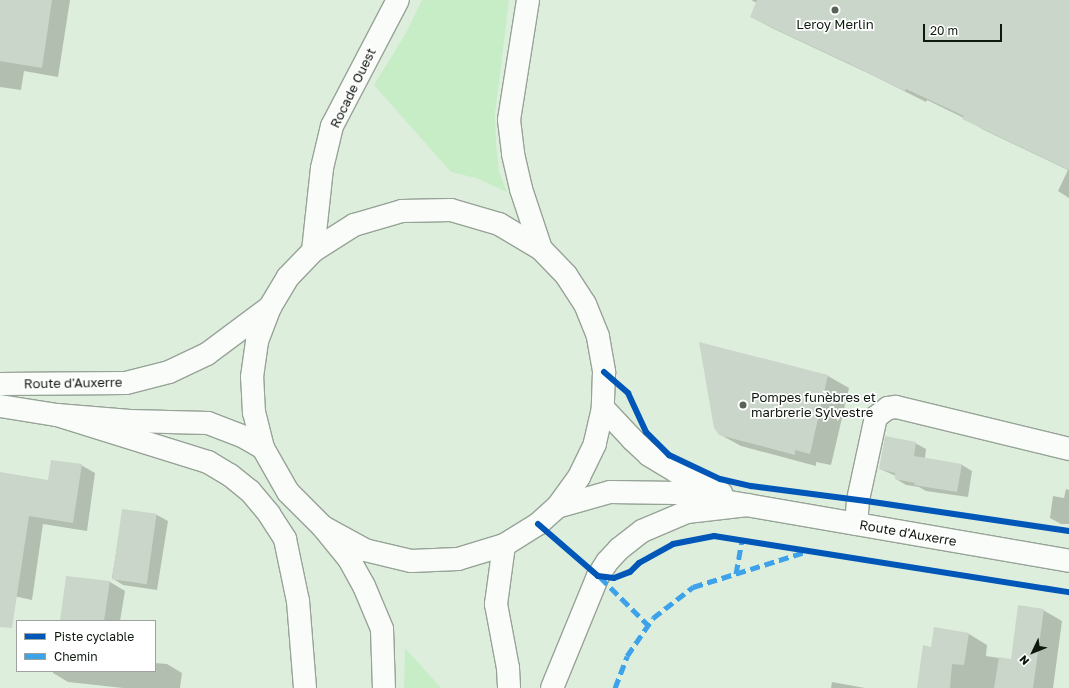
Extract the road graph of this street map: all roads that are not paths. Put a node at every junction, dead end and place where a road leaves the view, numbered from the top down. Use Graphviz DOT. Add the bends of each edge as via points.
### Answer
graph roads {
  1 [pos="398,0"];
  2 [pos="528,0"];
  3 [pos="541,249"];
  4 [pos="313,251"];
  5 [pos="270,308"];
  6 [pos="0,384"];
  7 [pos="0,406"];
  8 [pos="603,408"];
  9 [pos="57,415"];
  10 [pos="263,448"];
  11 [pos="1069,449"];
  12 [pos="748,505"];
  13 [pos="557,506"];
  14 [pos="856,524"];
  15 [pos="323,527"];
  16 [pos="504,545"];
  17 [pos="1069,561"];
  18 [pos="305,688"];
  19 [pos="384,688"];
  20 [pos="509,688"];
  21 [pos="552,688"];
  1 -- 4 [label="main road, Rocade Ouest" via="332,126 322,168"];
  2 -- 3 [label="main road" via="509,120 512,154"];
  3 -- 4 [label="main road" via="499,224 451,210 402,210 354,225"];
  3 -- 8 [label="main road" via="570,281 585,304 598,337 604,372"];
  4 -- 5 [label="main road" via="288,277"];
  5 -- 6 [label="main road, Route d'Auxerre" via="207,354 169,372 126,383"];
  5 -- 10 [label="main road" via="257,341 252,377 254,413"];
  7 -- 9 [label="main road, Route d'Auxerre"];
  8 -- 12 [label="main road, Route d'Auxerre" via="649,455 677,472"];
  8 -- 13 [label="main road" via="595,444 579,477"];
  9 -- 10 [label="main road, Route d'Auxerre" via="130,421 208,423 244,437"];
  9 -- 18 [label="main road" via="208,462 250,491 269,514 284,539 298,601"];
  10 -- 15 [label="main road" via="288,492"];
  11 -- 14 [label="main road" via="896,407 888,408 876,417 858,500"];
  12 -- 13 [label="main road, Route d'Auxerre" via="677,493 610,492"];
  12 -- 14 [label="main road, Route d'Auxerre"];
  12 -- 21 [label="main road" via="686,512 642,531 619,549 598,576"];
  13 -- 16 [label="main road" via="538,524"];
  14 -- 17 [label="main road, Route d'Auxerre"];
  15 -- 16 [label="main road" via="365,550 411,561 458,559"];
  15 -- 19 [label="main road" via="349,559 364,586 382,629"];
  16 -- 20 [label="main road" via="496,604 508,668"];
}
